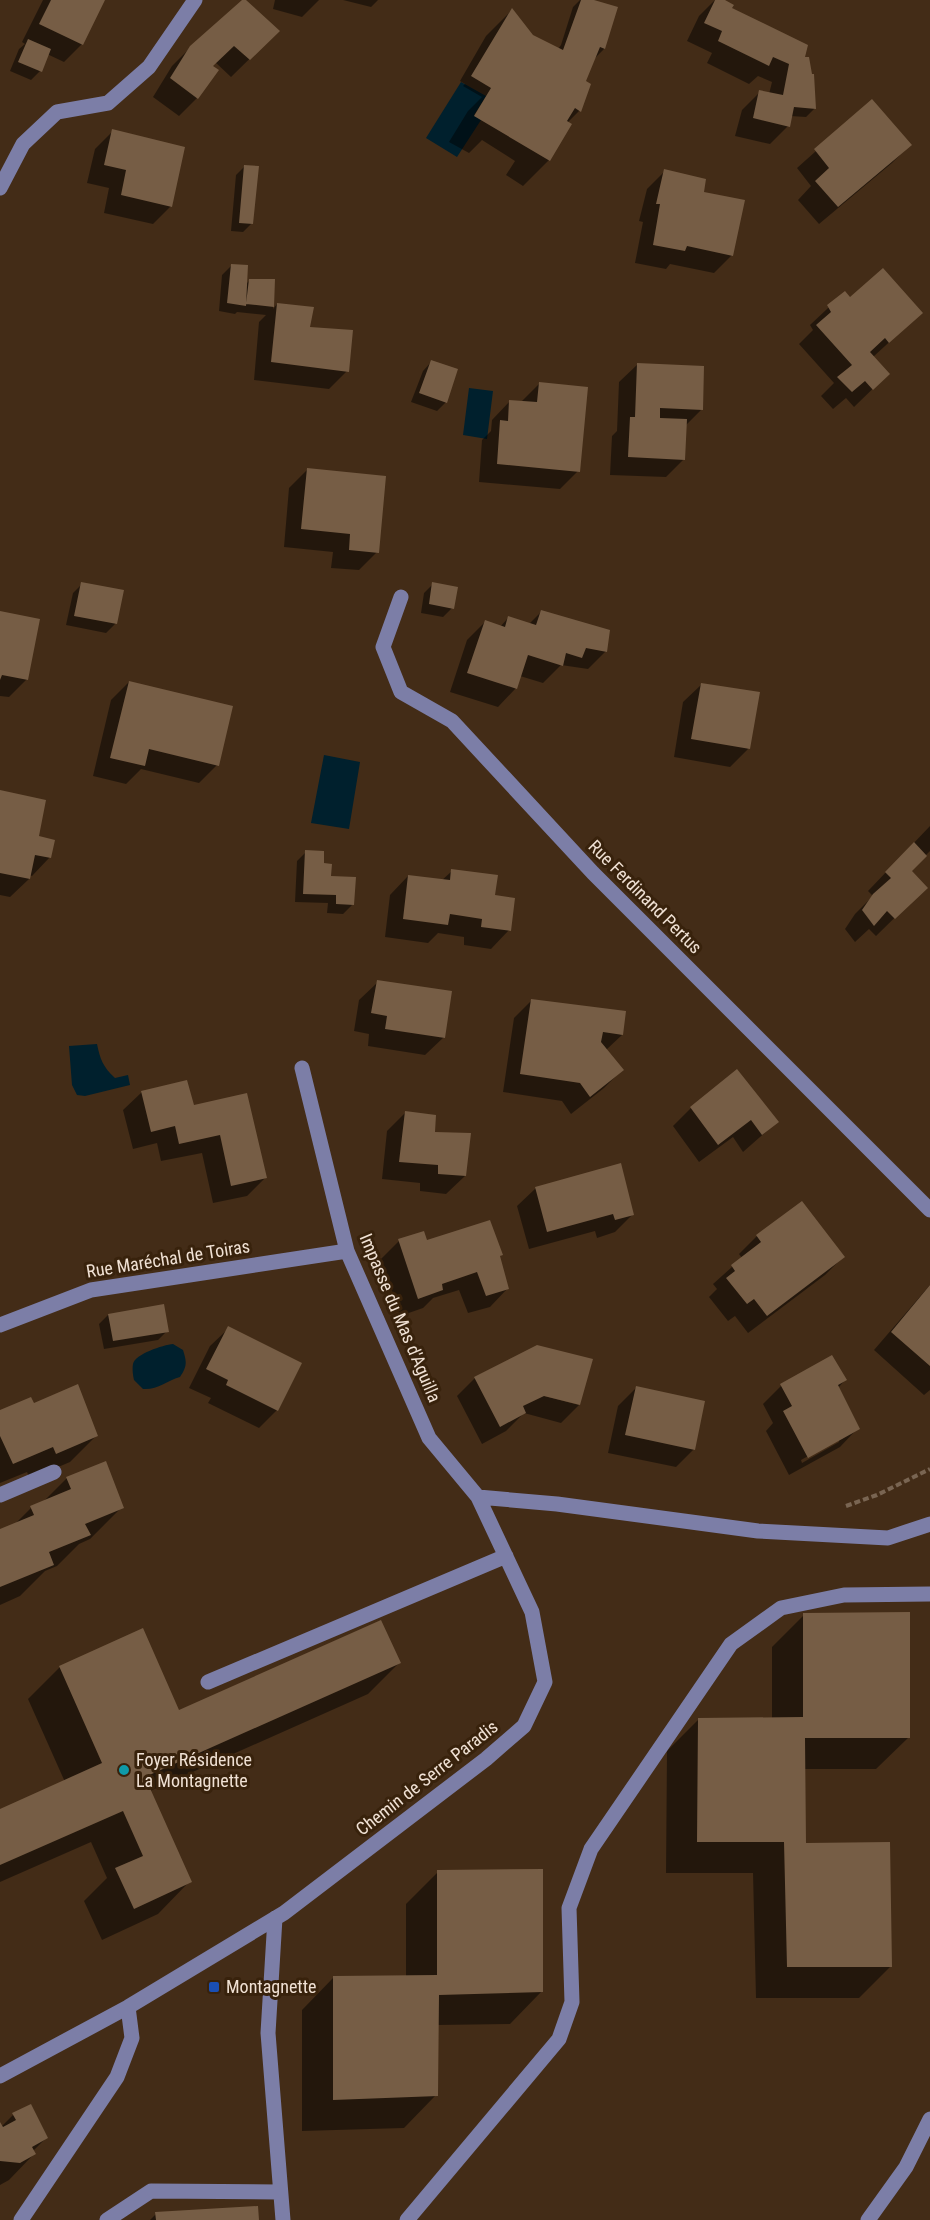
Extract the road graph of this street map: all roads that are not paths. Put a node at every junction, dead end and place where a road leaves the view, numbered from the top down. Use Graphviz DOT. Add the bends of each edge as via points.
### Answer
graph roads {
  1 [pos="195,0"];
  2 [pos="0,189"];
  3 [pos="402,597"];
  4 [pos="302,1068"];
  5 [pos="930,1210"];
  6 [pos="347,1251"];
  7 [pos="0,1325"];
  8 [pos="54,1472"];
  9 [pos="0,1494"];
  10 [pos="478,1497"];
  11 [pos="930,1524"];
  12 [pos="506,1556"];
  13 [pos="930,1594"];
  14 [pos="208,1682"];
  15 [pos="275,1917"];
  16 [pos="128,2007"];
  17 [pos="0,2076"];
  18 [pos="930,2119"];
  19 [pos="279,2192"];
  20 [pos="21,2220"];
  21 [pos="107,2220"];
  22 [pos="283,2220"];
  23 [pos="407,2220"];
  24 [pos="868,2220"];
  1 -- 2 [label="street" via="149,67 108,103 57,112 22,144"];
  3 -- 5 [label="street, Rue Ferdinand Pertus" via="382,646 401,692 452,721 593,873"];
  4 -- 6 [label="street, Impasse du Mas d'Aguilla"];
  6 -- 7 [label="street, Rue Maréchal de Toiras" via="91,1290"];
  6 -- 10 [label="street, Impasse du Mas d'Aguilla" via="429,1438"];
  8 -- 9 [label="street"];
  10 -- 11 [label="street" via="806,1534 888,1538"];
  10 -- 12 [label="street, Chemin de Serre Paradis"];
  12 -- 14 [label="street"];
  12 -- 15 [label="street, Chemin de Serre Paradis" via="532,1612 545,1682 524,1726 486,1759"];
  13 -- 23 [label="street" via="844,1595 781,1608 731,1644 591,1849 569,1908 572,2002 559,2039"];
  15 -- 16 [label="street, Chemin de Serre Paradis"];
  15 -- 19 [label="street" via="268,2033"];
  16 -- 17 [label="street, Chemin de Serre Paradis"];
  16 -- 20 [label="street" via="132,2038 117,2077"];
  18 -- 24 [label="street" via="906,2167"];
  19 -- 21 [label="street" via="151,2191"];
  19 -- 22 [label="street"];
}
